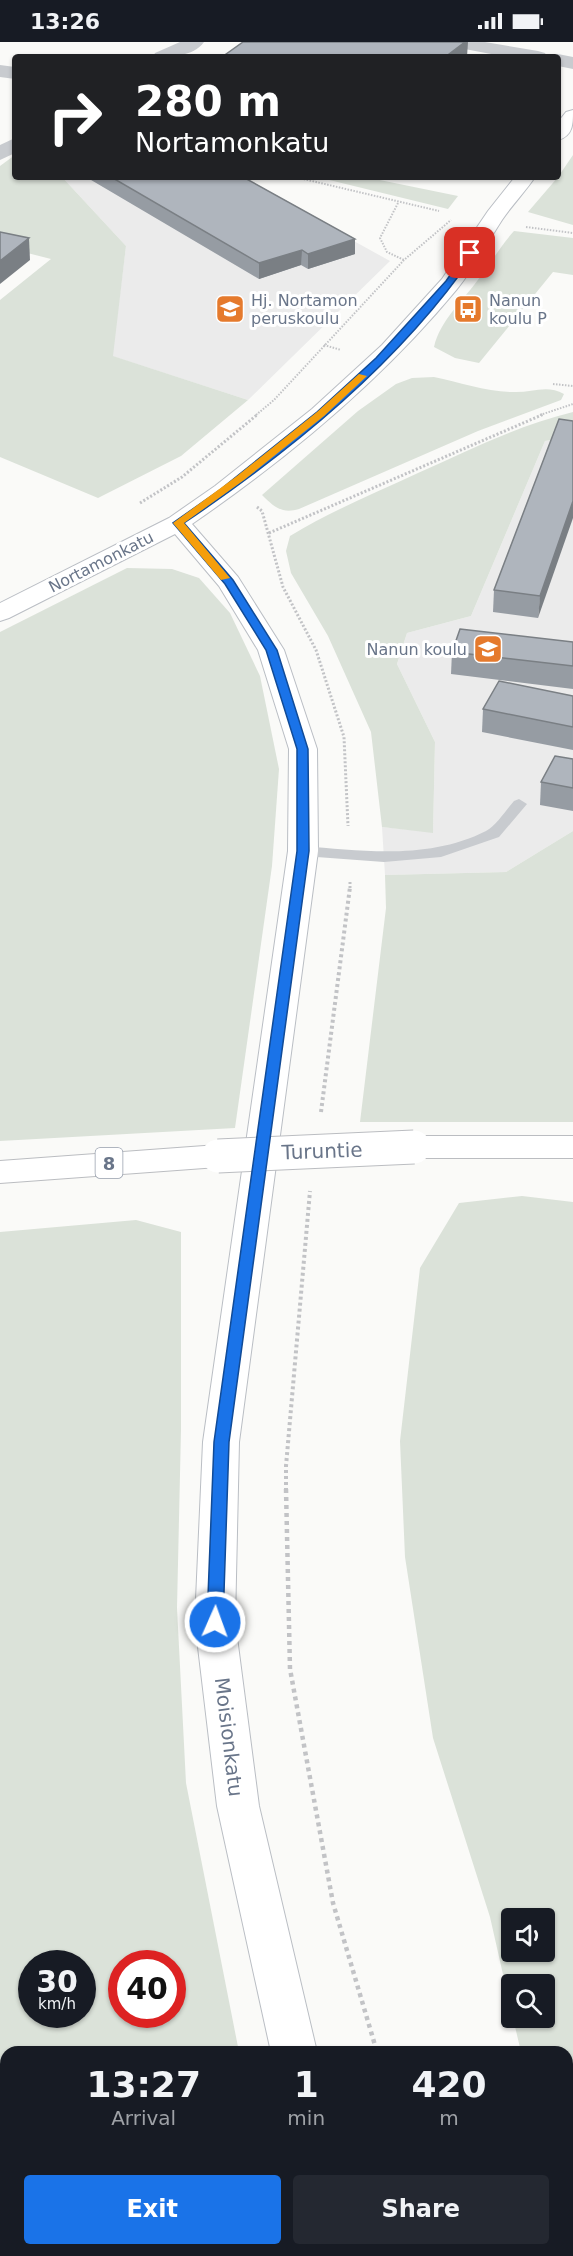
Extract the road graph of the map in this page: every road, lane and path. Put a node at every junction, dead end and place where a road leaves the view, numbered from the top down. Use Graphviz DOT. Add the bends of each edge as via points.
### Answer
graph roads {
  1 [pos="195,42"];
  2 [pos="454,42"];
  3 [pos="169,54"];
  4 [pos="521,54"];
  5 [pos="573,116"];
  6 [pos="561,130"];
  7 [pos="307,180"];
  8 [pos="523,180"];
  9 [pos="398,203"];
  10 [pos="439,211"];
  11 [pos="450,221"];
  12 [pos="523,226"];
  13 [pos="573,233"];
  14 [pos="404,260"];
  15 [pos="552,384"];
  16 [pos="573,386"];
  17 [pos="573,404"];
  18 [pos="182,477"];
  19 [pos="178,523"];
  20 [pos="0,612"];
  21 [pos="519,804"];
  22 [pos="303,851"];
  23 [pos="349,853"];
  24 [pos="320,1117"];
  25 [pos="573,1147"];
  26 [pos="0,1172"];
  27 [pos="310,1188"];
  28 [pos="293,2046"];
  29 [pos="375,2046"];
  1 -- 3 [label="street"];
  2 -- 4 [label="street"];
  5 -- 6 [label="main road"];
  7 -- 9 [label="path"];
  8 -- 19 [label="main road, Nortamonkatu" via="450,283 390,350 320,414"];
  9 -- 10 [label="path"];
  9 -- 14 [label="path" via="380,238 387,252"];
  11 -- 14 [label="path"];
  12 -- 13 [label="path"];
  14 -- 18 [label="path" via="274,400"];
  15 -- 16 [label="path"];
  17 -- 23 [label="path" via="525,420 269,532 283,587 316,650 344,737"];
  19 -- 20 [label="main road, Nortamonkatu"];
  19 -- 22 [label="main road, Moisionkatu" via="229,582 271,650 303,749"];
  21 -- 23 [label="lane" via="493,834 441,852 384,857"];
  22 -- 23 [label="lane"];
  22 -- 28 [label="main road, Moisionkatu" via="221,1442 215,1622 238,1806"];
  23 -- 24 [label="path" via="350,896"];
  25 -- 26 [label="main road, Turuntie / 8, bridge" via="414,1147"];
  27 -- 29 [label="path" via="286,1466 291,1669 333,1903"];
}
